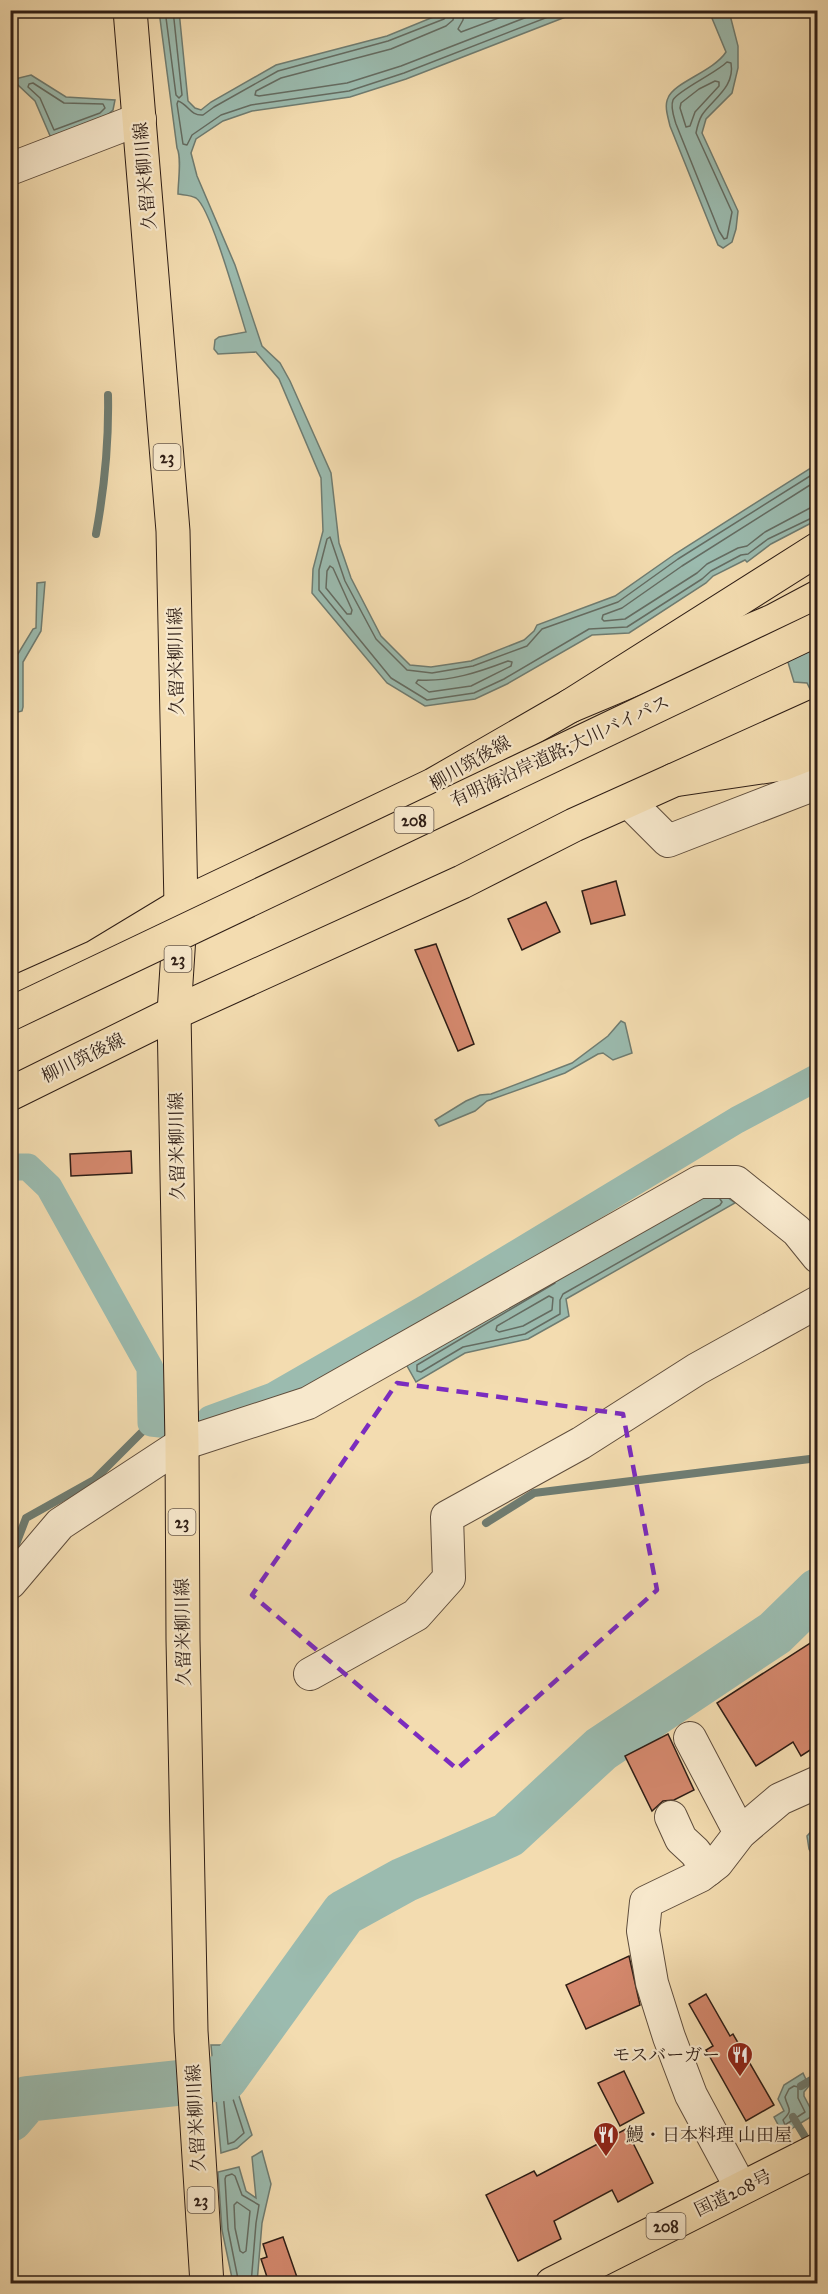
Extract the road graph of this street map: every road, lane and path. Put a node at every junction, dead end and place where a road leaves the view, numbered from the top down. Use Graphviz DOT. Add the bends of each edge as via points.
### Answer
graph roads {
  1 [pos="130,10"];
  2 [pos="140,118"];
  3 [pos="10,169"];
  4 [pos="818,549"];
  5 [pos="818,597"];
  6 [pos="818,629"];
  7 [pos="818,644"];
  8 [pos="570,706"];
  9 [pos="818,715"];
  10 [pos="818,750"];
  11 [pos="674,780"];
  12 [pos="818,783"];
  13 [pos="628,801"];
  14 [pos="181,905"];
  15 [pos="10,995"];
  16 [pos="174,1013"];
  17 [pos="10,1014"];
  18 [pos="10,1029"];
  19 [pos="10,1094"];
  20 [pos="818,1257"];
  21 [pos="818,1302"];
  22 [pos="182,1444"];
  23 [pos="10,1582"];
  24 [pos="310,1674"];
  25 [pos="690,1738"];
  26 [pos="818,1782"];
  27 [pos="671,1817"];
  28 [pos="740,1833"];
  29 [pos="708,1870"];
  30 [pos="818,2150"];
  31 [pos="741,2188"];
  32 [pos="207,2283"];
  33 [pos="552,2283"];
  1 -- 2 [label="main road, 久留米柳川線 / 23"];
  2 -- 3 [label="street"];
  2 -- 14 [label="main road, 久留米柳川線 / 23" via="173,531"];
  4 -- 8 [label="main road, 柳川筑後線"];
  5 -- 8 [label="main road" via="772,621"];
  6 -- 17 [label="main road, 有明海沿岸道路;大川バイパス / 208, bridge"];
  7 -- 18 [label="main road, 有明海沿岸道路;大川バイパス / 208"];
  8 -- 14 [label="main road, 柳川筑後線" via="433,785"];
  9 -- 11 [label="main road"];
  10 -- 11 [label="main road, 柳川筑後線" via="782,764"];
  11 -- 13 [label="main road, 柳川筑後線"];
  12 -- 13 [label="street" via="668,841"];
  13 -- 16 [label="main road, 柳川筑後線" via="462,882"];
  14 -- 15 [label="main road, 柳川筑後線" via="95,957"];
  14 -- 16 [label="main road, 久留米柳川線 / 23"];
  16 -- 19 [label="main road, 柳川筑後線"];
  16 -- 22 [label="main road, 久留米柳川線 / 23"];
  20 -- 22 [label="street" via="797,1231 736,1182 699,1182 308,1402"];
  21 -- 24 [label="street" via="697,1369 581,1443 447,1517 449,1578 416,1615"];
  22 -- 23 [label="street" via="60,1524"];
  22 -- 32 [label="main road, 久留米柳川線 / 23" via="191,2031"];
  25 -- 28 [label="street"];
  26 -- 28 [label="street" via="780,1799"];
  27 -- 29 [label="street" via="681,1839"];
  28 -- 29 [label="street"];
  29 -- 31 [label="street" via="646,1902 643,1931 652,1983 691,2095"];
  30 -- 31 [label="main road, 国道208号 / 208"];
  31 -- 33 [label="main road, 国道208号 / 208"];
}
